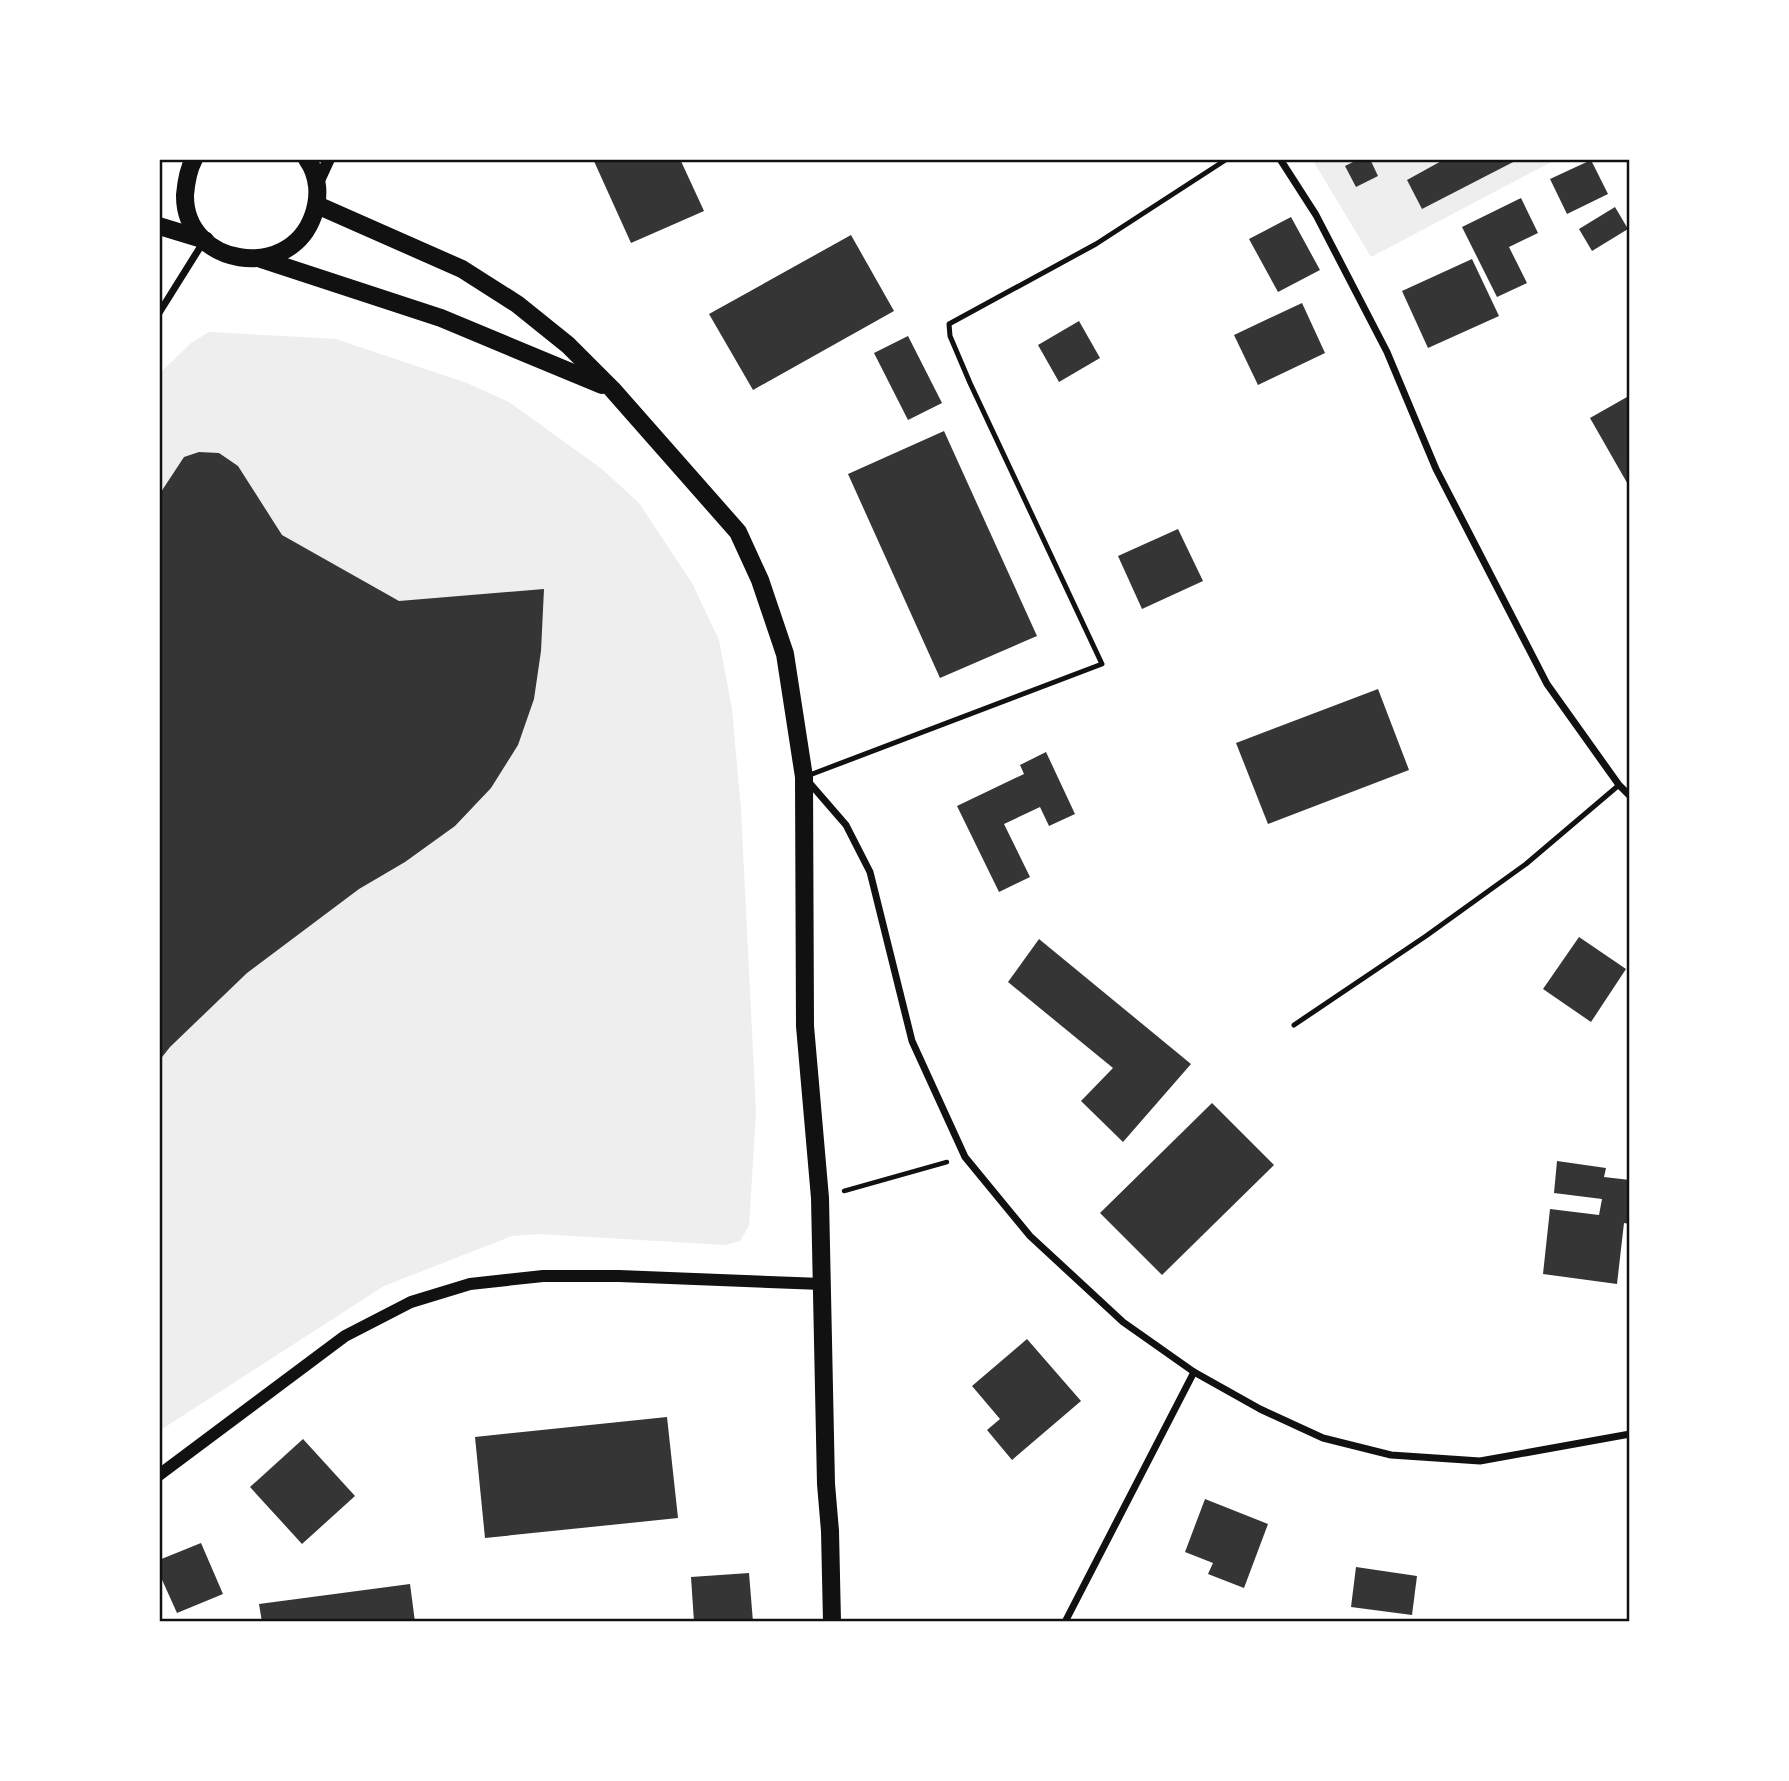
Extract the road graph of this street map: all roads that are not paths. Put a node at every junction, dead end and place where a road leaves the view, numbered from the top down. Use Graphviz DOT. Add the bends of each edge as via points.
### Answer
graph roads {
  1 [pos="194,159"];
  2 [pos="307,159"];
  3 [pos="329,159"];
  4 [pos="1227,159"];
  5 [pos="1280,159"];
  6 [pos="317,185"];
  7 [pos="317,205"];
  8 [pos="159,226"];
  9 [pos="205,240"];
  10 [pos="261,259"];
  11 [pos="159,313"];
  12 [pos="612,389"];
  13 [pos="804,777"];
  14 [pos="1619,785"];
  15 [pos="1630,796"];
  16 [pos="1294,1024"];
  17 [pos="822,1284"];
  18 [pos="1194,1372"];
  19 [pos="1630,1434"];
  20 [pos="165,1464"];
  21 [pos="159,1475"];
  22 [pos="832,1622"];
  23 [pos="1065,1622"];
  1 -- 9 [label="main road" via="185,203 192,224"];
  2 -- 6 [label="main road"];
  3 -- 6 [label="street"];
  4 -- 13 [label="lane" via="1097,244 949,324 970,383 1102,664"];
  5 -- 14 [label="street" via="1316,215 1382,340 1436,469 1547,684"];
  6 -- 7 [label="main road"];
  7 -- 10 [label="main road" via="298,241"];
  7 -- 12 [label="main road" via="473,276 568,345"];
  8 -- 9 [label="main road"];
  9 -- 10 [label="main road" via="221,253"];
  9 -- 11 [label="street"];
  10 -- 12 [label="main road" via="441,318"];
  12 -- 13 [label="main road" via="738,532 761,580 785,654"];
  13 -- 17 [label="main road" via="805,1026 820,1198"];
  13 -- 18 [label="street" via="846,825 870,872 912,1041 965,1157 1030,1236 1123,1322"];
  14 -- 15 [label="street"];
  14 -- 16 [label="lane" via="1527,864"];
  17 -- 20 [label="street" via="619,1276 543,1276 470,1284 411,1302 345,1336"];
  17 -- 22 [label="main road"];
  18 -- 19 [label="street" via="1323,1438 1391,1455 1480,1461"];
  18 -- 23 [label="street"];
  20 -- 21 [label="street"];
}
